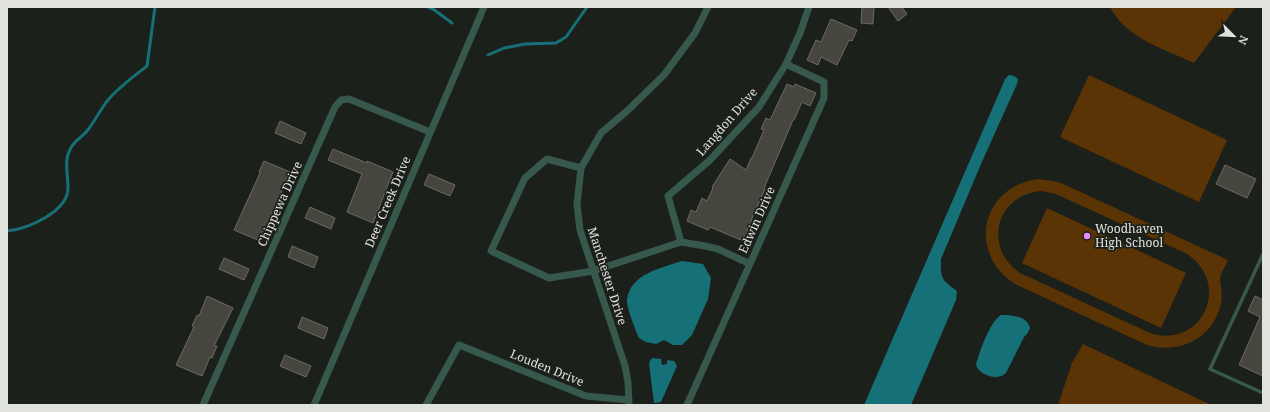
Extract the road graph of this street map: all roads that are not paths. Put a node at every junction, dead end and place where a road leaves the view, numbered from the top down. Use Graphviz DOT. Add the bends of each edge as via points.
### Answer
graph roads {
  1 [pos="484,7"];
  2 [pos="708,7"];
  3 [pos="809,7"];
  4 [pos="786,64"];
  5 [pos="430,132"];
  6 [pos="581,168"];
  7 [pos="681,242"];
  8 [pos="1263,254"];
  9 [pos="750,264"];
  10 [pos="593,271"];
  11 [pos="1263,393"];
  12 [pos="629,402"];
  13 [pos="203,405"];
  14 [pos="314,405"];
  15 [pos="426,405"];
  16 [pos="686,405"];
  1 -- 5 [label="street, Deer Creek Drive"];
  2 -- 6 [label="street, Manchester Drive" via="695,33 664,75 601,133"];
  3 -- 4 [label="street, Langdon Drive"];
  4 -- 7 [label="street, Langdon Drive" via="759,107 710,160 668,196"];
  4 -- 9 [label="street, Edwin Drive" via="824,82 824,98"];
  5 -- 13 [label="street, Chippewa Drive" via="349,99 341,100 335,107"];
  5 -- 14 [label="street, Deer Creek Drive"];
  6 -- 10 [label="street, Manchester Drive" via="577,204 580,230"];
  6 -- 10 [label="street" via="547,159 525,178 491,250 549,278"];
  7 -- 9 [label="street" via="718,250"];
  7 -- 10 [label="street"];
  8 -- 11 [label="lane" via="1210,368"];
  9 -- 16 [label="street, Edwin Drive"];
  10 -- 12 [label="street, Manchester Drive" via="625,366"];
  12 -- 15 [label="street, Louden Drive" via="586,396 459,345"];
}
